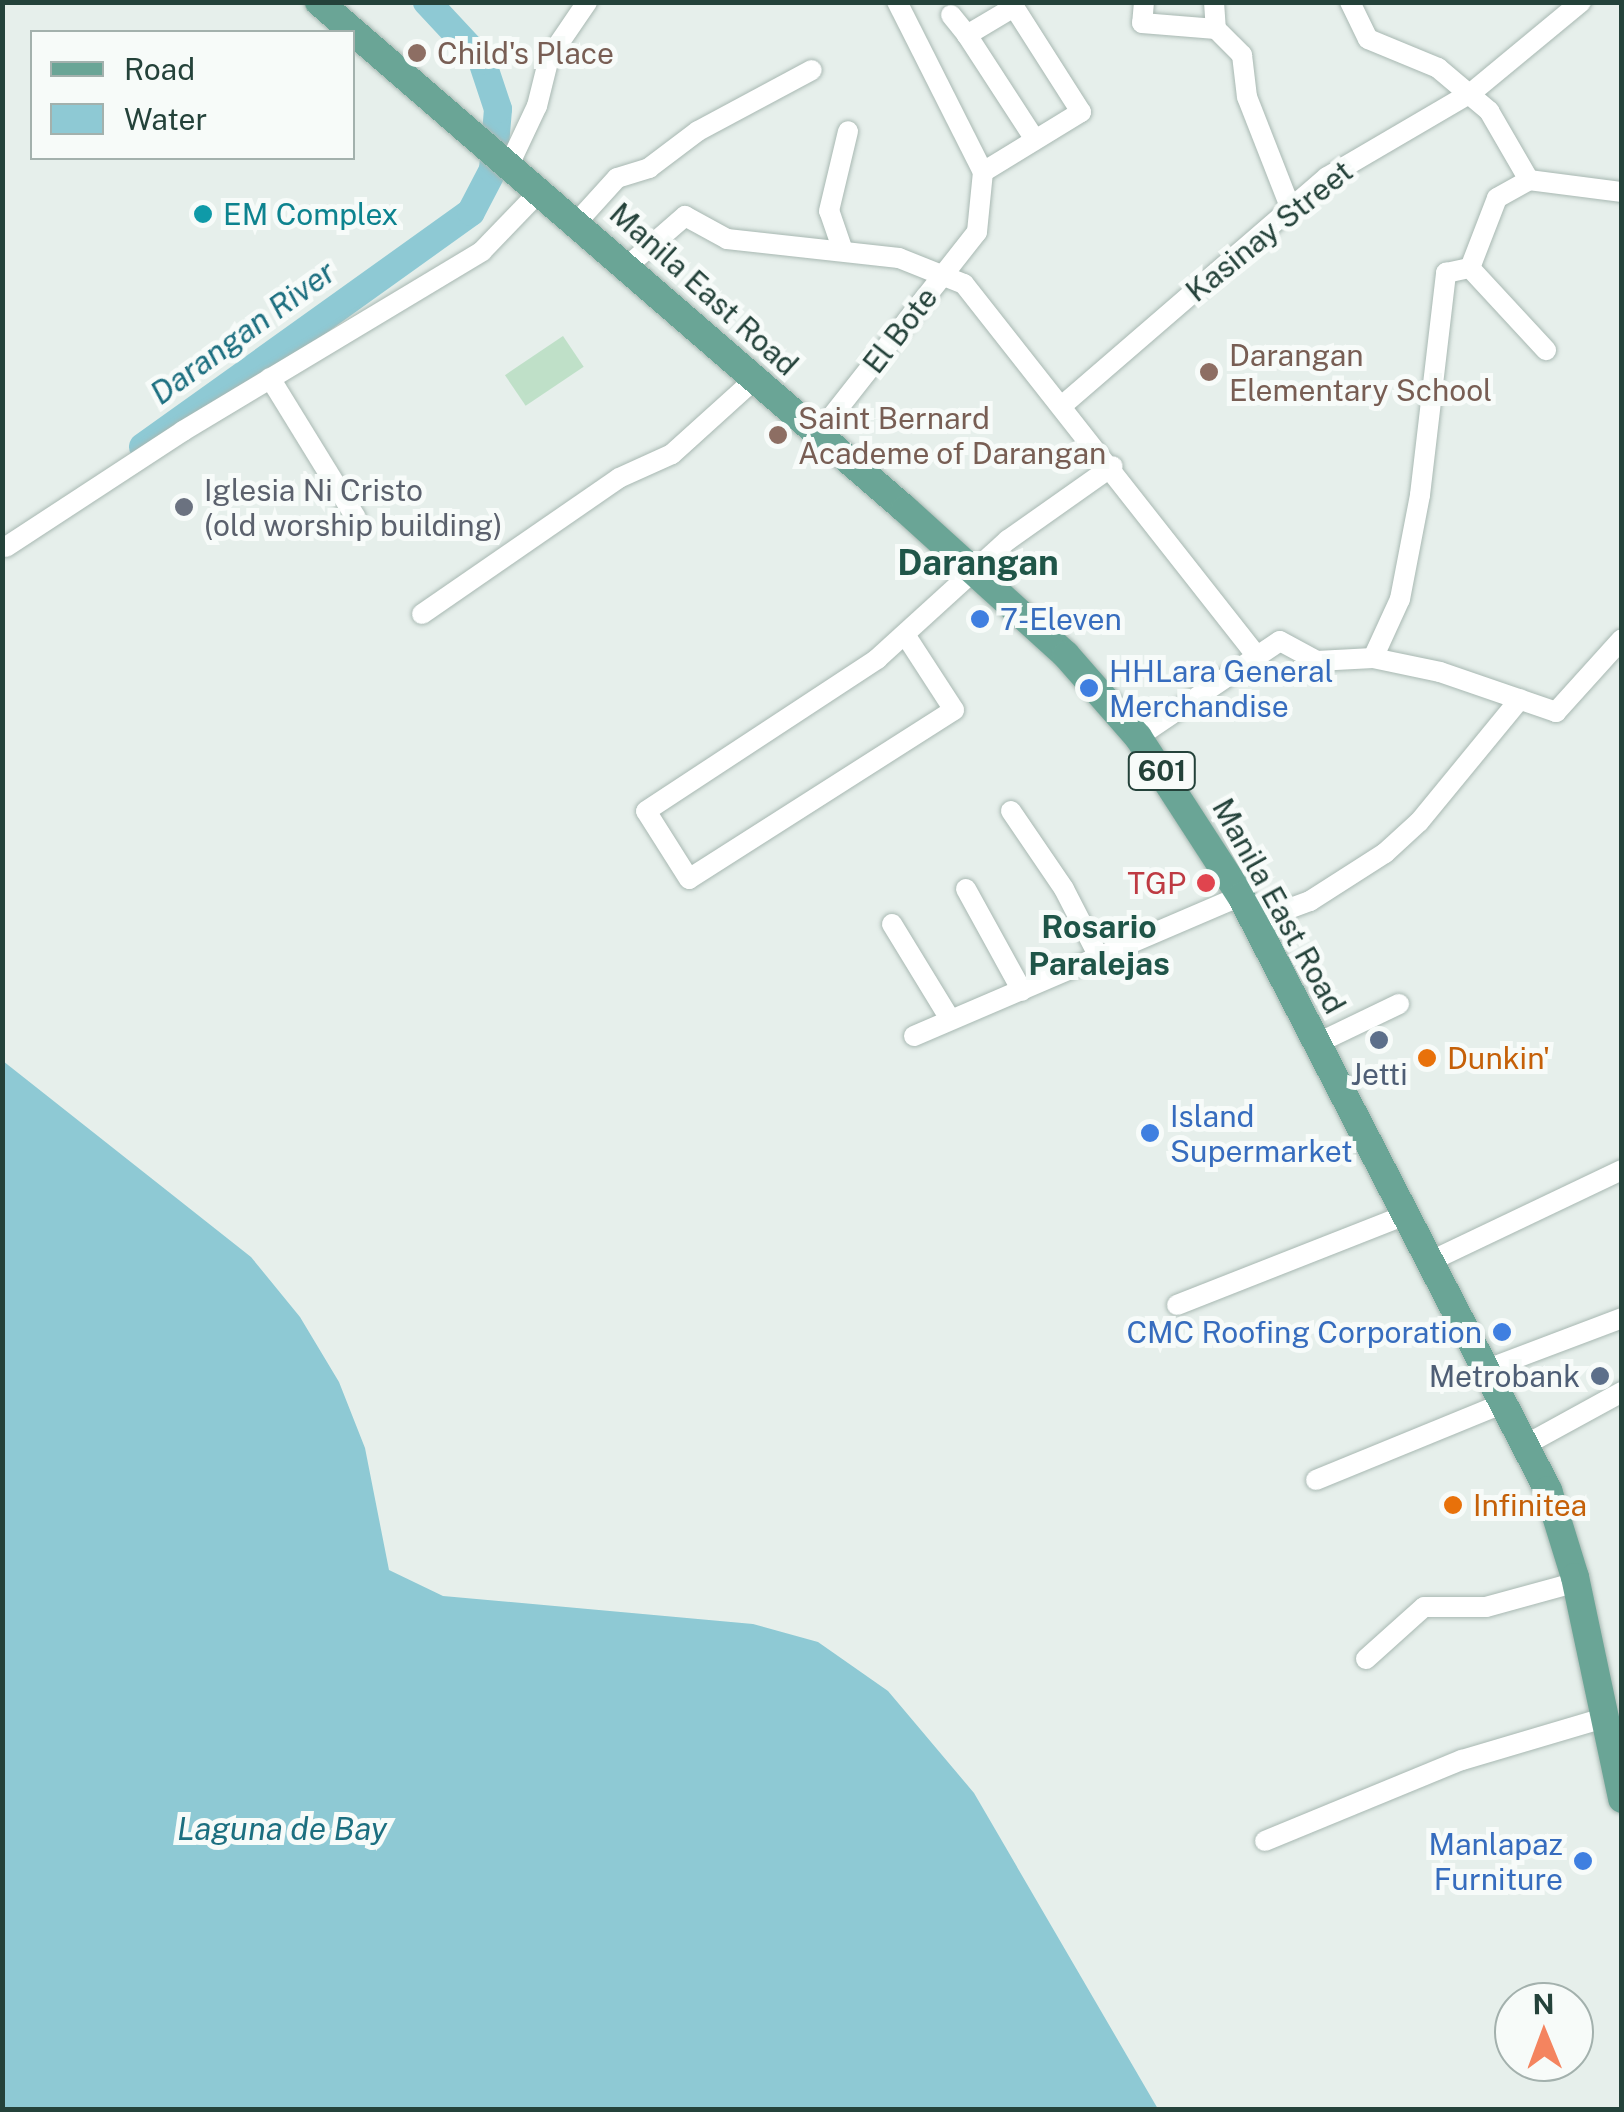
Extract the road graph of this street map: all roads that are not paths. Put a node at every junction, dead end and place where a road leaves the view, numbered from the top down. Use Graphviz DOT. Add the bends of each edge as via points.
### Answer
graph roads {
  1 [pos="318,2"];
  2 [pos="1144,2"];
  3 [pos="1214,2"];
  4 [pos="1350,2"];
  5 [pos="1581,2"];
  6 [pos="898,3"];
  7 [pos="582,4"];
  8 [pos="950,15"];
  9 [pos="1216,29"];
  10 [pos="352,30"];
  11 [pos="355,32"];
  12 [pos="967,35"];
  13 [pos="812,70"];
  14 [pos="1470,93"];
  15 [pos="848,131"];
  16 [pos="1034,138"];
  17 [pos="509,162"];
  18 [pos="983,172"];
  19 [pos="1528,180"];
  20 [pos="541,190"];
  21 [pos="1622,192"];
  22 [pos="1290,209"];
  23 [pos="578,221"];
  24 [pos="842,248"];
  25 [pos="1470,268"];
  26 [pos="624,269"];
  27 [pos="945,274"];
  28 [pos="1546,350"];
  29 [pos="270,378"];
  30 [pos="755,379"];
  31 [pos="1064,404"];
  32 [pos="818,434"];
  33 [pos="1113,466"];
  34 [pos="356,518"];
  35 [pos="6,547"];
  36 [pos="972,570"];
  37 [pos="422,614"];
  38 [pos="906,636"];
  39 [pos="1622,639"];
  40 [pos="1257,657"];
  41 [pos="1373,658"];
  42 [pos="1520,699"];
  43 [pos="1138,737"];
  44 [pos="1011,811"];
  45 [pos="966,889"];
  46 [pos="1241,896"];
  47 [pos="1253,922"];
  48 [pos="892,924"];
  49 [pos="1100,959"];
  50 [pos="1022,990"];
  51 [pos="1398,1004"];
  52 [pos="950,1019"];
  53 [pos="914,1036"];
  54 [pos="1318,1043"];
  55 [pos="1622,1170"];
  56 [pos="1408,1214"];
  57 [pos="1433,1260"];
  58 [pos="1176,1305"];
  59 [pos="1622,1318"];
  60 [pos="1490,1368"];
  61 [pos="1622,1392"];
  62 [pos="1506,1402"];
  63 [pos="1527,1444"];
  64 [pos="1316,1480"];
  65 [pos="1576,1580"];
  66 [pos="1366,1658"];
  67 [pos="1604,1718"];
  68 [pos="1622,1799"];
  69 [pos="1264,1842"];
  1 -- 10 [label="main road, Manila East Road / 601"];
  2 -- 9 [label="street" via="1142,23"];
  3 -- 9 [label="street"];
  4 -- 14 [label="street" via="1368,39 1438,68"];
  5 -- 14 [label="street, Kasinay Street"];
  6 -- 18 [label="street"];
  7 -- 17 [label="street" via="549,58 535,111"];
  8 -- 12 [label="street"];
  9 -- 22 [label="street" via="1242,54 1247,96"];
  11 -- 17 [label="main road, Manila East Road / 601"];
  12 -- 16 [label="street"];
  12 -- 16 [label="street" via="1014,7 1026,17 1080,112"];
  13 -- 23 [label="street" via="698,131 650,168 617,178"];
  14 -- 19 [label="street" via="1489,111"];
  14 -- 22 [label="street, Kasinay Street" via="1328,177"];
  15 -- 24 [label="street" via="829,211"];
  16 -- 18 [label="street"];
  17 -- 20 [label="main road, Manila East Road / 601"];
  18 -- 27 [label="street, El Bote" via="977,232"];
  19 -- 21 [label="street"];
  19 -- 25 [label="street" via="1497,198"];
  20 -- 23 [label="main road, Manila East Road / 601"];
  20 -- 29 [label="street" via="482,251"];
  22 -- 31 [label="street, Kasinay Street"];
  23 -- 26 [label="main road, Manila East Road / 601"];
  24 -- 26 [label="street" via="727,239 685,216"];
  24 -- 27 [label="street"];
  25 -- 28 [label="street"];
  25 -- 41 [label="street" via="1446,274 1420,496 1400,598"];
  26 -- 30 [label="main road, Manila East Road / 601"];
  27 -- 31 [label="street" via="964,284"];
  27 -- 32 [label="street, El Bote"];
  29 -- 34 [label="street"];
  29 -- 35 [label="street"];
  30 -- 32 [label="main road, Manila East Road / 601"];
  30 -- 37 [label="street" via="672,454 620,478"];
  31 -- 33 [label="street"];
  32 -- 36 [label="main road, Manila East Road / 601"];
  33 -- 36 [label="street"];
  33 -- 40 [label="street"];
  36 -- 38 [label="street"];
  36 -- 43 [label="main road, Manila East Road / 601" via="1066,655"];
  38 -- 38 [label="street" via="954,710 689,878 646,811"];
  39 -- 42 [label="street" via="1556,712"];
  40 -- 41 [label="street" via="1280,641 1317,660"];
  40 -- 43 [label="street"];
  41 -- 42 [label="street"];
  42 -- 47 [label="street" via="1419,822 1385,852 1310,902"];
  43 -- 46 [label="main road, Manila East Road / 601"];
  44 -- 49 [label="street" via="1064,889"];
  45 -- 50 [label="street"];
  46 -- 47 [label="main road, Manila East Road / 601"];
  46 -- 49 [label="street"];
  47 -- 54 [label="main road, Manila East Road / 601"];
  48 -- 52 [label="street"];
  49 -- 50 [label="street"];
  50 -- 52 [label="street"];
  51 -- 54 [label="street"];
  52 -- 53 [label="street"];
  54 -- 56 [label="main road, Manila East Road / 601"];
  55 -- 57 [label="street"];
  56 -- 57 [label="main road, Manila East Road / 601"];
  56 -- 58 [label="street"];
  57 -- 60 [label="main road, Manila East Road / 601"];
  59 -- 60 [label="street"];
  60 -- 62 [label="main road, Manila East Road / 601"];
  61 -- 63 [label="street"];
  62 -- 63 [label="main road, Manila East Road / 601"];
  62 -- 64 [label="street"];
  63 -- 65 [label="main road, Manila East Road / 601"];
  65 -- 66 [label="street" via="1486,1606 1424,1606"];
  65 -- 67 [label="main road, Manila East Road / 601"];
  67 -- 68 [label="main road, Manila East Road / 601"];
  67 -- 69 [label="street" via="1462,1760"];
}
